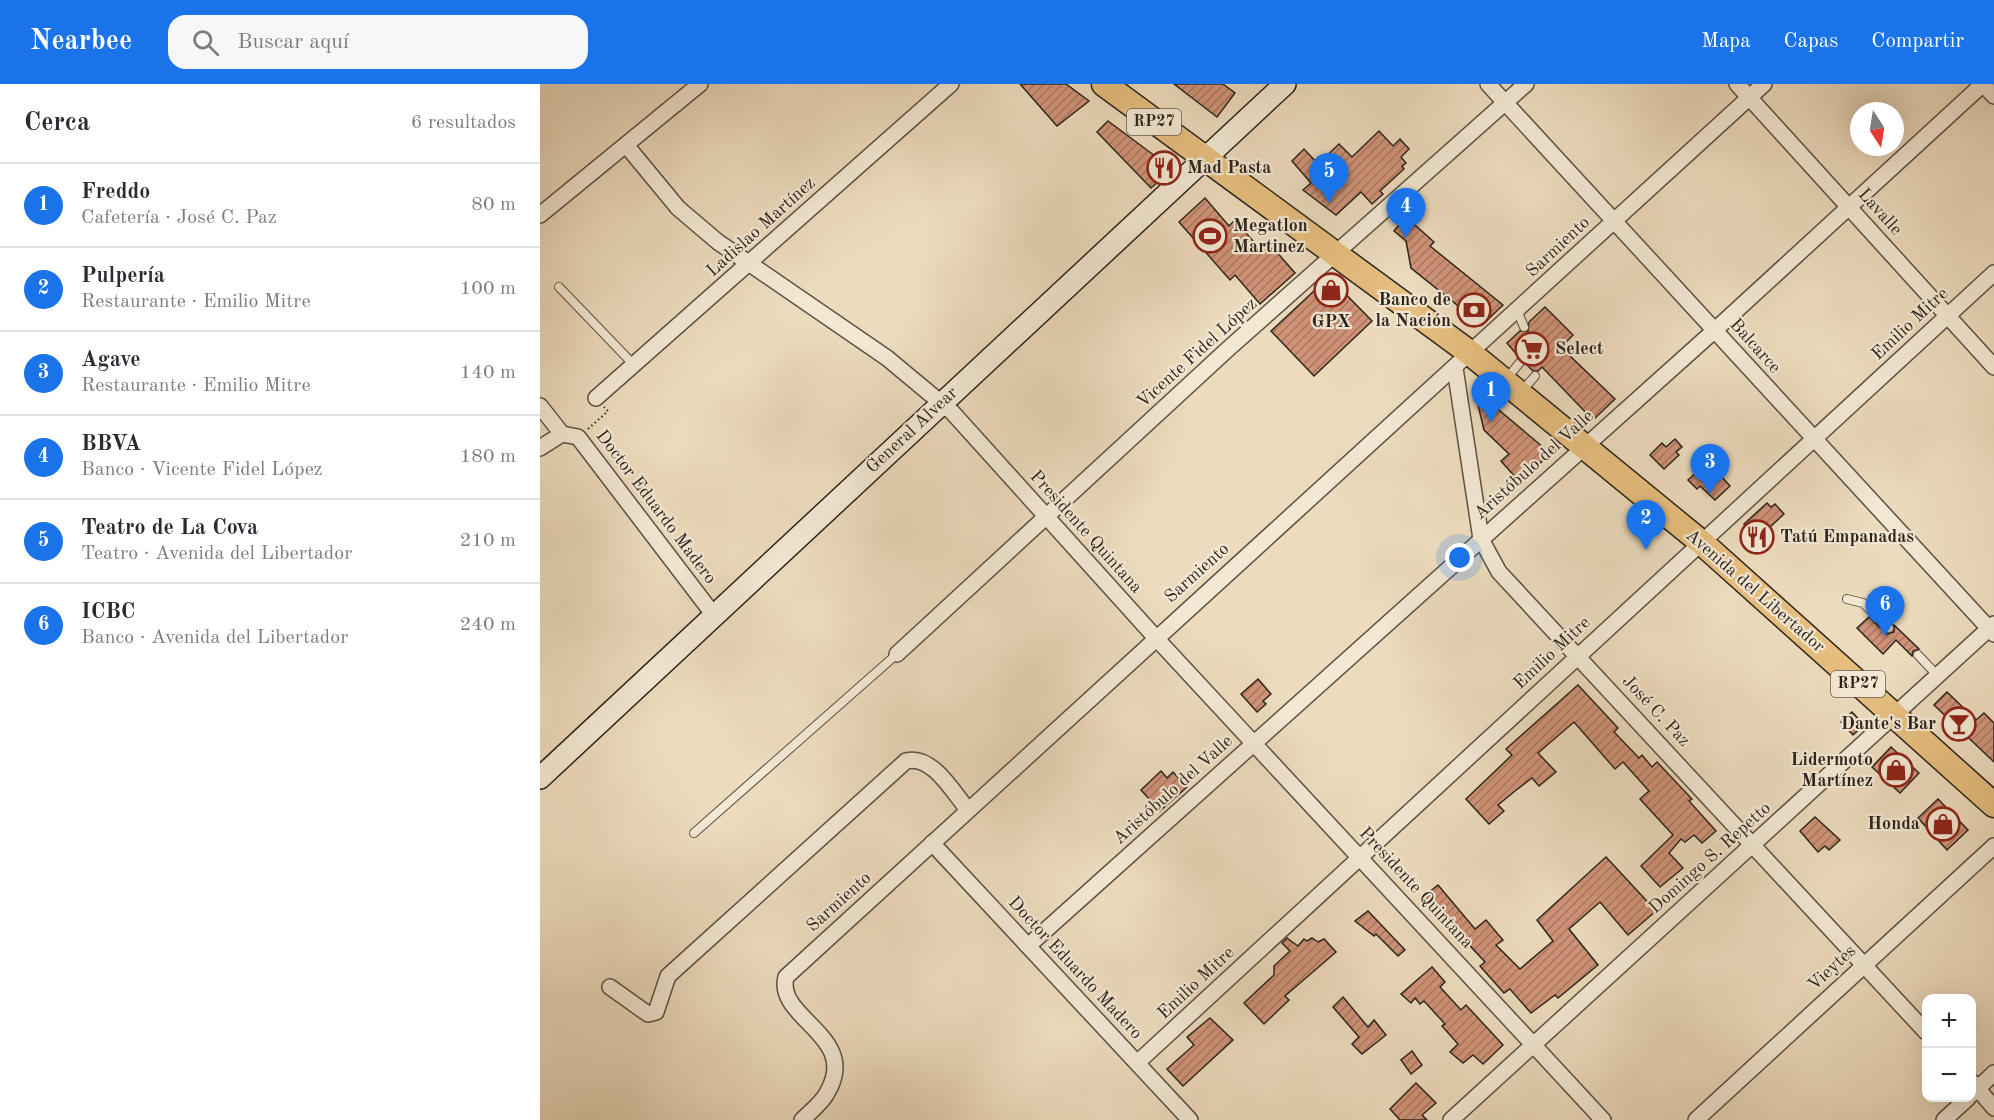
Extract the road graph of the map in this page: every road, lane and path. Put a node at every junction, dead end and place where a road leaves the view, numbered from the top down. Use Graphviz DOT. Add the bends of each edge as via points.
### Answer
graph roads {
  1 [pos="700,84"];
  2 [pos="951,84"];
  3 [pos="1104,84"];
  4 [pos="1285,84"];
  5 [pos="1488,84"];
  6 [pos="1526,84"];
  7 [pos="1737,84"];
  8 [pos="1764,84"];
  9 [pos="1983,84"];
  10 [pos="1994,96"];
  11 [pos="1749,98"];
  12 [pos="1506,103"];
  13 [pos="626,145"];
  14 [pos="1205,159"];
  15 [pos="1849,206"];
  16 [pos="540,214"];
  17 [pos="1615,220"];
  18 [pos="1337,255"];
  19 [pos="750,264"];
  20 [pos="1994,273"];
  21 [pos="559,286"];
  22 [pos="1517,310"];
  23 [pos="1948,316"];
  24 [pos="1524,327"];
  25 [pos="1715,330"];
  26 [pos="1522,360"];
  27 [pos="1462,361"];
  28 [pos="634,364"];
  29 [pos="1994,367"];
  30 [pos="1519,384"];
  31 [pos="596,398"];
  32 [pos="941,403"];
  33 [pos="540,406"];
  34 [pos="562,434"];
  35 [pos="578,437"];
  36 [pos="1814,440"];
  37 [pos="1583,447"];
  38 [pos="540,448"];
  39 [pos="1046,516"];
  40 [pos="1481,538"];
  41 [pos="1702,543"];
  42 [pos="1847,599"];
  43 [pos="713,614"];
  44 [pos="1889,628"];
  45 [pos="1992,629"];
  46 [pos="1155,637"];
  47 [pos="897,654"];
  48 [pos="1918,655"];
  49 [pos="1578,656"];
  50 [pos="1938,676"];
  51 [pos="1893,717"];
  52 [pos="1255,743"];
  53 [pos="540,778"];
  54 [pos="1994,805"];
  55 [pos="968,810"];
  56 [pos="694,833"];
  57 [pos="932,843"];
  58 [pos="1754,845"];
  59 [pos="1994,846"];
  60 [pos="1361,857"];
  61 [pos="1028,946"];
  62 [pos="1865,964"];
  63 [pos="610,987"];
  64 [pos="1922,1028"];
  65 [pos="1534,1045"];
  66 [pos="1137,1064"];
  67 [pos="1994,1073"];
  68 [pos="1976,1088"];
  69 [pos="1976,1094"];
  70 [pos="1961,1102"];
  71 [pos="1994,1107"];
  72 [pos="802,1120"];
  73 [pos="1190,1120"];
  74 [pos="1451,1120"];
  75 [pos="1603,1120"];
  76 [pos="1696,1120"];
  77 [pos="1944,1120"];
  1 -- 13 [label="street"];
  2 -- 19 [label="street, Ladislao Martínez"];
  3 -- 14 [label="main road, Avenida del Libertador / RP27"];
  4 -- 14 [label="street, General Alvear"];
  5 -- 12 [label="street, Balcarce"];
  6 -- 12 [label="street, Vicente Fidel López"];
  7 -- 11 [label="street, Lavalle"];
  8 -- 11 [label="street, Sarmiento"];
  9 -- 10 [label="street"];
  9 -- 15 [label="street, Aristóbulo del Valle"];
  11 -- 15 [label="street, Lavalle"];
  11 -- 17 [label="street, Sarmiento"];
  12 -- 17 [label="street, Balcarce"];
  12 -- 18 [label="street, Vicente Fidel López"];
  13 -- 16 [label="street"];
  13 -- 19 [label="street, Presidente Quintana" via="678,208"];
  14 -- 18 [label="main road, Avenida del Libertador / RP27"];
  14 -- 32 [label="street, General Alvear"];
  15 -- 23 [label="street, Lavalle"];
  15 -- 25 [label="street, Aristóbulo del Valle"];
  17 -- 22 [label="street, Sarmiento"];
  17 -- 25 [label="street, Balcarce"];
  18 -- 27 [label="main road, Avenida del Libertador / RP27"];
  18 -- 39 [label="street, Vicente Fidel López"];
  19 -- 28 [label="street, Ladislao Martínez"];
  19 -- 32 [label="street, Presidente Quintana" via="887,358"];
  20 -- 23 [label="street, Emilio Mitre"];
  21 -- 28 [label="lane"];
  22 -- 24 [label="lane"];
  22 -- 27 [label="street, Sarmiento"];
  23 -- 29 [label="street, Lavalle"];
  23 -- 36 [label="street, Emilio Mitre"];
  25 -- 36 [label="street, Balcarce"];
  25 -- 37 [label="street, Aristóbulo del Valle"];
  26 -- 30 [label="lane"];
  27 -- 30 [label="main road, Avenida del Libertador / RP27"];
  27 -- 40 [label="street, José C. Paz"];
  27 -- 46 [label="street, Sarmiento"];
  28 -- 31 [label="street, Ladislao Martínez"];
  30 -- 37 [label="main road, Avenida del Libertador / RP27"];
  31 -- 35 [label="path" via="609,411"];
  32 -- 39 [label="street, Presidente Quintana"];
  32 -- 43 [label="street, General Alvear"];
  33 -- 34 [label="street"];
  34 -- 35 [label="street, Doctor Eduardo Madero"];
  34 -- 38 [label="street"];
  35 -- 43 [label="street, Doctor Eduardo Madero"];
  36 -- 41 [label="street, Emilio Mitre"];
  36 -- 45 [label="street, Balcarce"];
  37 -- 40 [label="street, Aristóbulo del Valle"];
  37 -- 41 [label="main road, Avenida del Libertador / RP27"];
  39 -- 46 [label="street, Presidente Quintana"];
  39 -- 47 [label="street, Vicente Fidel López"];
  40 -- 49 [label="street, José C. Paz" via="1498,572"];
  40 -- 52 [label="street, Aristóbulo del Valle"];
  41 -- 49 [label="street, Emilio Mitre"];
  41 -- 51 [label="main road, Avenida del Libertador / RP27"];
  42 -- 44 [label="lane" via="1863,603"];
  43 -- 53 [label="street, General Alvear"];
  45 -- 50 [label="street, Domingo S. Repetto"];
  46 -- 52 [label="street, Presidente Quintana"];
  46 -- 55 [label="street, Sarmiento"];
  47 -- 56 [label="lane"];
  48 -- 50 [label="lane"];
  49 -- 58 [label="street, José C. Paz"];
  49 -- 60 [label="street, Emilio Mitre"];
  50 -- 51 [label="street, Domingo S. Repetto"];
  51 -- 54 [label="main road, Avenida del Libertador / RP27"];
  51 -- 58 [label="street, Domingo S. Repetto"];
  52 -- 60 [label="street, Presidente Quintana"];
  52 -- 61 [label="street, Aristóbulo del Valle"];
  55 -- 57 [label="street, Sarmiento"];
  55 -- 63 [label="street" via="928,764 914,759 906,761 668,976 657,1012 648,1014"];
  57 -- 61 [label="street, Doctor Eduardo Madero"];
  57 -- 72 [label="street, Sarmiento" via="786,977 783,987 787,997 828,1042 834,1060 834,1076 827,1093"];
  58 -- 62 [label="street, José C. Paz"];
  58 -- 65 [label="street, Domingo S. Repetto"];
  59 -- 62 [label="street, Vieytes"];
  60 -- 65 [label="street, Presidente Quintana"];
  60 -- 66 [label="street, Emilio Mitre"];
  61 -- 66 [label="street, Doctor Eduardo Madero"];
  62 -- 64 [label="street, José C. Paz"];
  62 -- 76 [label="street, Vieytes"];
  65 -- 74 [label="street, Domingo S. Repetto"];
  65 -- 75 [label="street, Presidente Quintana"];
  66 -- 73 [label="street, Doctor Eduardo Madero"];
  67 -- 68 [label="street"];
  69 -- 71 [label="street"];
  70 -- 77 [label="street"];
}
